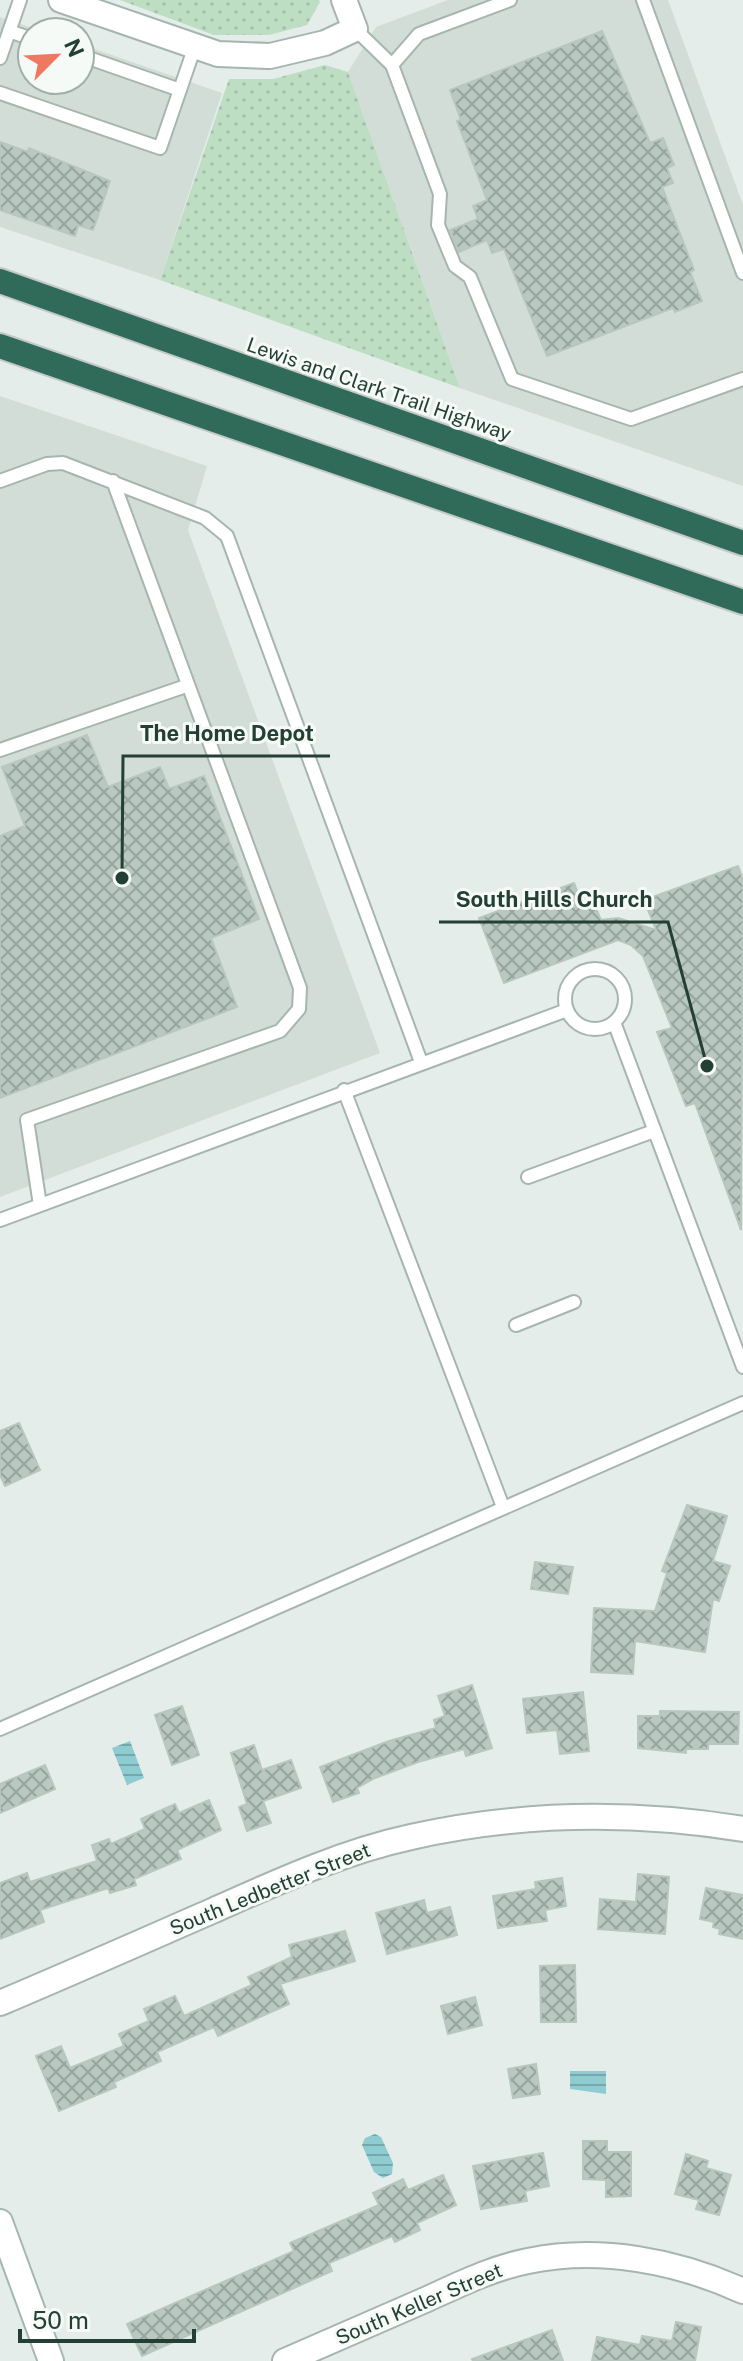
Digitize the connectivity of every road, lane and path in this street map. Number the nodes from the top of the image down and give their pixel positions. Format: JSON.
{"nodes":[{"id":1,"x":20,"y":0,"type":"edge"},
{"id":2,"x":61,"y":0,"type":"edge"},
{"id":3,"x":345,"y":0,"type":"edge"},
{"id":4,"x":510,"y":0,"type":"edge"},
{"id":5,"x":643,"y":0,"type":"edge"},
{"id":6,"x":355,"y":29,"type":"junction"},
{"id":7,"x":9,"y":31,"type":"junction"},
{"id":8,"x":16,"y":33,"type":"edge"},
{"id":9,"x":195,"y":46,"type":"junction"},
{"id":10,"x":0,"y":58,"type":"edge"},
{"id":11,"x":96,"y":61,"type":"edge"},
{"id":12,"x":392,"y":65,"type":"junction"},
{"id":13,"x":180,"y":90,"type":"junction"},
{"id":14,"x":0,"y":93,"type":"edge"},
{"id":15,"x":743,"y":273,"type":"edge"},
{"id":16,"x":0,"y":281,"type":"edge"},
{"id":17,"x":0,"y":346,"type":"edge"},
{"id":18,"x":743,"y":379,"type":"edge"},
{"id":19,"x":0,"y":481,"type":"edge"},
{"id":20,"x":113,"y":481,"type":"junction"},
{"id":21,"x":743,"y":543,"type":"edge"},
{"id":22,"x":743,"y":602,"type":"edge"},
{"id":23,"x":186,"y":686,"type":"junction"},
{"id":24,"x":0,"y":750,"type":"edge"},
{"id":25,"x":567,"y":1010,"type":"junction"},
{"id":26,"x":614,"y":1022,"type":"junction"},
{"id":27,"x":421,"y":1062,"type":"junction"},
{"id":28,"x":344,"y":1090,"type":"junction"},
{"id":29,"x":654,"y":1131,"type":"junction"},
{"id":30,"x":528,"y":1177,"type":"dead end"},
{"id":31,"x":40,"y":1205,"type":"junction"},
{"id":32,"x":0,"y":1220,"type":"edge"},
{"id":33,"x":574,"y":1302,"type":"dead end"},
{"id":34,"x":516,"y":1325,"type":"dead end"},
{"id":35,"x":743,"y":1367,"type":"edge"},
{"id":36,"x":743,"y":1403,"type":"edge"},
{"id":37,"x":503,"y":1507,"type":"junction"},
{"id":38,"x":0,"y":1729,"type":"edge"},
{"id":39,"x":743,"y":1829,"type":"edge"},
{"id":40,"x":0,"y":2003,"type":"edge"},
{"id":41,"x":0,"y":2222,"type":"edge"},
{"id":42,"x":743,"y":2291,"type":"edge"},
{"id":43,"x":51,"y":2361,"type":"edge"},
{"id":44,"x":285,"y":2361,"type":"edge"}],
"edges":[{"from":1,"to":7,"type":"lane"},
{"from":2,"to":9,"type":"street"},
{"from":3,"to":6,"type":"street"},
{"from":4,"to":12,"type":"lane"},
{"from":5,"to":15,"type":"lane"},
{"from":6,"to":9,"type":"street"},
{"from":6,"to":12,"type":"lane"},
{"from":7,"to":8,"type":"lane"},
{"from":7,"to":10,"type":"lane"},
{"from":9,"to":13,"type":"lane"},
{"from":11,"to":13,"type":"lane"},
{"from":12,"to":18,"type":"lane"},
{"from":13,"to":14,"type":"lane"},
{"from":16,"to":21,"type":"highway","name":"Lewis and Clark Trail Highway"},
{"from":17,"to":22,"type":"highway"},
{"from":19,"to":20,"type":"lane"},
{"from":20,"to":23,"type":"lane"},
{"from":20,"to":27,"type":"lane"},
{"from":23,"to":24,"type":"lane"},
{"from":23,"to":31,"type":"lane"},
{"from":25,"to":26,"type":"lane"},
{"from":25,"to":26,"type":"lane"},
{"from":25,"to":27,"type":"lane"},
{"from":26,"to":29,"type":"lane"},
{"from":27,"to":28,"type":"lane"},
{"from":28,"to":31,"type":"lane"},
{"from":28,"to":37,"type":"lane"},
{"from":29,"to":30,"type":"lane"},
{"from":29,"to":35,"type":"lane"},
{"from":31,"to":32,"type":"lane"},
{"from":33,"to":34,"type":"lane"},
{"from":36,"to":37,"type":"lane"},
{"from":37,"to":38,"type":"lane"},
{"from":39,"to":40,"type":"street","name":"South Ledbetter Street"},
{"from":41,"to":43,"type":"street"},
{"from":42,"to":44,"type":"street","name":"South Keller Street"}]}
